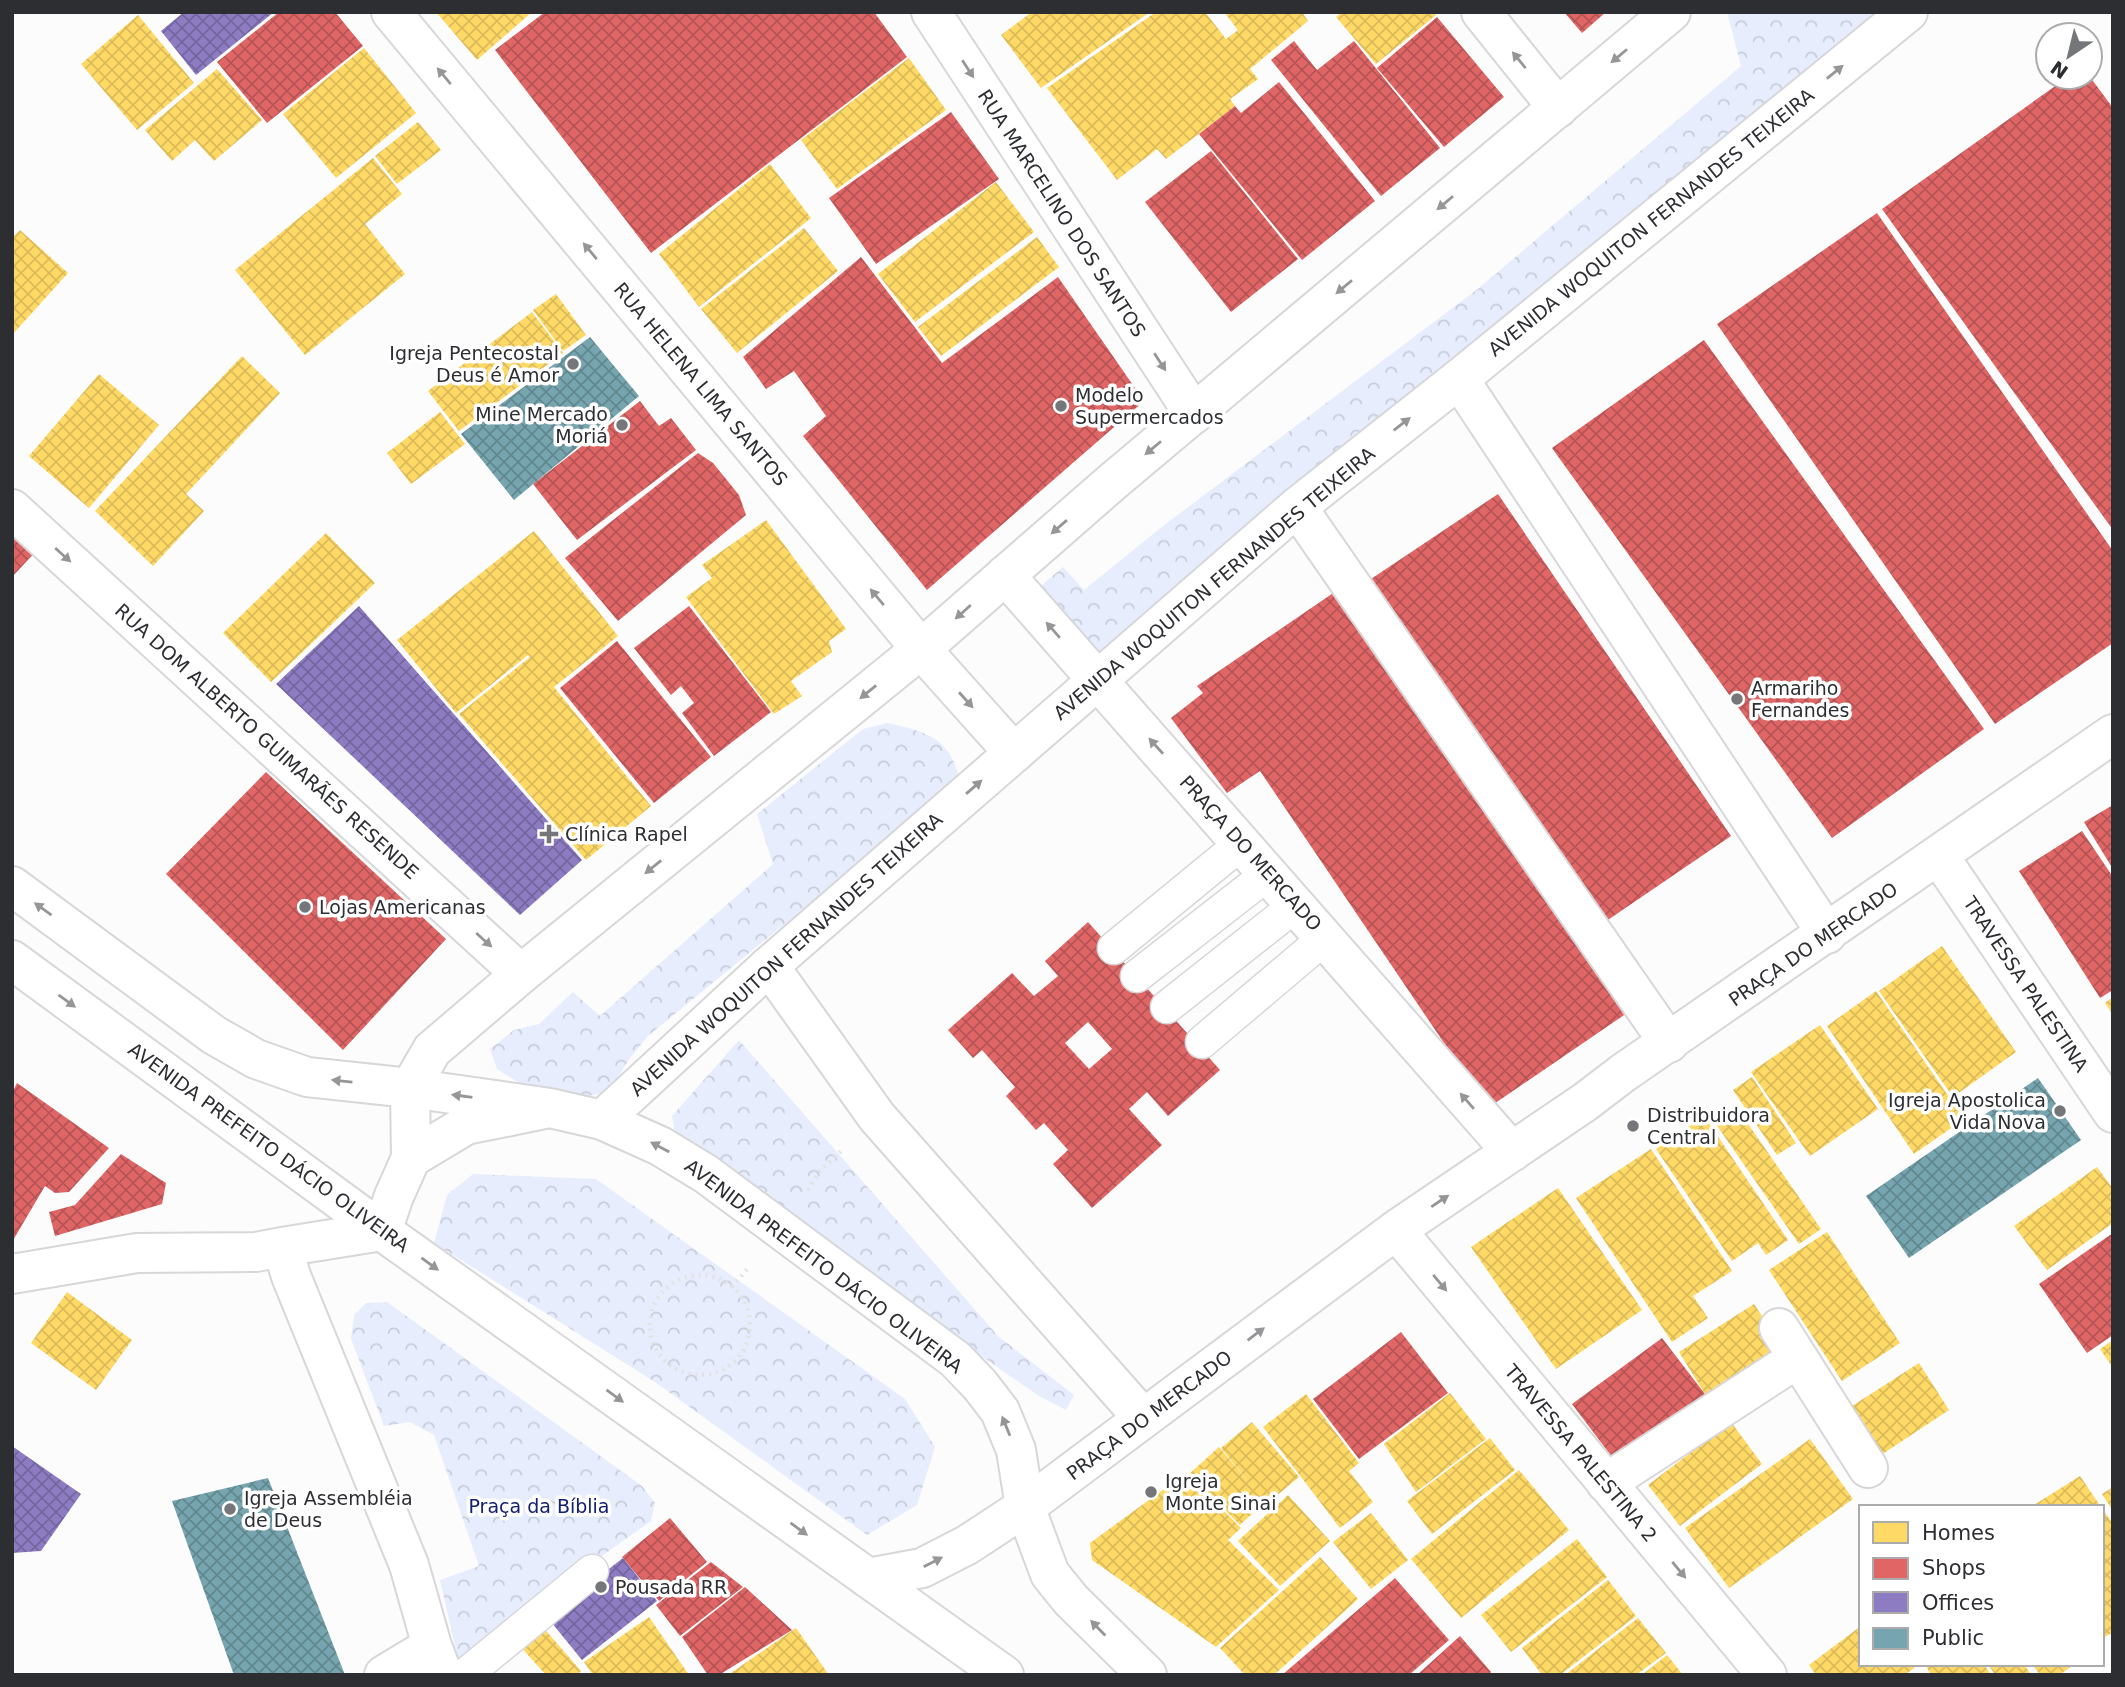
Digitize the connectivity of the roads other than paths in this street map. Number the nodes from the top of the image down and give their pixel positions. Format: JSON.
{"nodes":[{"id":1,"x":391,"y":12,"type":"edge"},
{"id":2,"x":931,"y":12,"type":"edge"},
{"id":3,"x":1481,"y":12,"type":"edge"},
{"id":4,"x":1671,"y":12,"type":"edge"},
{"id":5,"x":1908,"y":12,"type":"edge"},
{"id":6,"x":1558,"y":108,"type":"junction"},
{"id":7,"x":1460,"y":379,"type":"junction"},
{"id":8,"x":1194,"y":414,"type":"junction"},
{"id":9,"x":1297,"y":507,"type":"junction"},
{"id":10,"x":12,"y":509,"type":"edge"},
{"id":11,"x":1005,"y":575,"type":"junction"},
{"id":12,"x":921,"y":649,"type":"junction"},
{"id":13,"x":1098,"y":681,"type":"junction"},
{"id":14,"x":2113,"y":734,"type":"edge"},
{"id":15,"x":1014,"y":753,"type":"junction"},
{"id":16,"x":1242,"y":844,"type":"junction"},
{"id":17,"x":1939,"y":856,"type":"junction"},
{"id":18,"x":1269,"y":873,"type":"junction"},
{"id":19,"x":12,"y":886,"type":"edge"},
{"id":20,"x":1296,"y":905,"type":"junction"},
{"id":21,"x":1827,"y":934,"type":"junction"},
{"id":22,"x":1326,"y":937,"type":"junction"},
{"id":23,"x":1114,"y":948,"type":"dead end"},
{"id":24,"x":12,"y":960,"type":"edge"},
{"id":25,"x":769,"y":966,"type":"junction"},
{"id":26,"x":521,"y":974,"type":"junction"},
{"id":27,"x":1137,"y":976,"type":"dead end"},
{"id":28,"x":1167,"y":1007,"type":"dead end"},
{"id":29,"x":1202,"y":1042,"type":"dead end"},
{"id":30,"x":1670,"y":1043,"type":"junction"},
{"id":31,"x":410,"y":1088,"type":"junction"},
{"id":32,"x":550,"y":1108,"type":"junction"},
{"id":33,"x":2113,"y":1113,"type":"edge"},
{"id":34,"x":602,"y":1120,"type":"junction"},
{"id":35,"x":1512,"y":1152,"type":"junction"},
{"id":36,"x":411,"y":1158,"type":"junction"},
{"id":37,"x":1396,"y":1230,"type":"junction"},
{"id":38,"x":382,"y":1231,"type":"junction"},
{"id":39,"x":282,"y":1247,"type":"junction"},
{"id":40,"x":12,"y":1273,"type":"edge"},
{"id":41,"x":1143,"y":1418,"type":"junction"},
{"id":42,"x":1868,"y":1468,"type":"dead end"},
{"id":43,"x":1606,"y":1483,"type":"junction"},
{"id":44,"x":1025,"y":1507,"type":"junction"},
{"id":45,"x":592,"y":1571,"type":"dead end"},
{"id":46,"x":868,"y":1578,"type":"junction"},
{"id":47,"x":438,"y":1660,"type":"edge"},
{"id":48,"x":384,"y":1675,"type":"edge"},
{"id":49,"x":465,"y":1675,"type":"edge"},
{"id":50,"x":1004,"y":1675,"type":"edge"},
{"id":51,"x":1147,"y":1675,"type":"edge"},
{"id":52,"x":1767,"y":1675,"type":"edge"}],
"edges":[{"from":12,"to":1,"type":"street","name":"RUA HELENA LIMA SANTOS","one_way":true},
{"from":2,"to":8,"type":"street","name":"RUA MARCELINO DOS SANTOS","one_way":true},
{"from":6,"to":3,"type":"street","one_way":true},
{"from":4,"to":6,"type":"street","one_way":true},
{"from":7,"to":5,"type":"street","name":"AVENIDA WOQUITON FERNANDES TEIXEIRA","one_way":true},
{"from":6,"to":8,"type":"street","one_way":true},
{"from":9,"to":7,"type":"street","name":"AVENIDA WOQUITON FERNANDES TEIXEIRA","one_way":true},
{"from":7,"to":21,"type":"street"},
{"from":8,"to":11,"type":"street","one_way":true},
{"from":9,"to":13,"type":"street","name":"AVENIDA WOQUITON FERNANDES TEIXEIRA"},
{"from":9,"to":30,"type":"street"},
{"from":10,"to":26,"type":"street","name":"RUA DOM ALBERTO GUIMARÃES RESENDE","one_way":true},
{"from":11,"to":12,"type":"street","one_way":true},
{"from":13,"to":11,"type":"street","name":"PRAÇA DO MERCADO","one_way":true},
{"from":12,"to":15,"type":"street","name":"RUA HELENA LIMA SANTOS","one_way":true},
{"from":12,"to":26,"type":"street","one_way":true},
{"from":13,"to":15,"type":"street","name":"AVENIDA WOQUITON FERNANDES TEIXEIRA"},
{"from":16,"to":13,"type":"street","name":"PRAÇA DO MERCADO","one_way":true},
{"from":14,"to":17,"type":"street","name":"PRAÇA DO MERCADO"},
{"from":25,"to":15,"type":"street","name":"AVENIDA WOQUITON FERNANDES TEIXEIRA","one_way":true},
{"from":16,"to":18,"type":"street","name":"PRAÇA DO MERCADO"},
{"from":16,"to":23,"type":"lane"},
{"from":17,"to":21,"type":"street","name":"PRAÇA DO MERCADO"},
{"from":17,"to":33,"type":"street","name":"TRAVESSA PALESTINA"},
{"from":18,"to":20,"type":"street","name":"PRAÇA DO MERCADO"},
{"from":18,"to":27,"type":"lane"},
{"from":31,"to":19,"type":"street","name":"AVENIDA PREFEITO DÁCIO OLIVEIRA","one_way":true},
{"from":20,"to":22,"type":"street","name":"PRAÇA DO MERCADO"},
{"from":20,"to":28,"type":"lane"},
{"from":21,"to":30,"type":"street","name":"PRAÇA DO MERCADO"},
{"from":22,"to":29,"type":"lane"},
{"from":35,"to":22,"type":"street","name":"PRAÇA DO MERCADO","one_way":true},
{"from":24,"to":38,"type":"street","name":"AVENIDA PREFEITO DÁCIO OLIVEIRA","one_way":true},
{"from":25,"to":34,"type":"street","name":"AVENIDA WOQUITON FERNANDES TEIXEIRA"},
{"from":25,"to":41,"type":"street"},
{"from":26,"to":31,"type":"street"},
{"from":30,"to":35,"type":"street","name":"PRAÇA DO MERCADO"},
{"from":32,"to":31,"type":"street","name":"AVENIDA PREFEITO DÁCIO OLIVEIRA","one_way":true},
{"from":31,"to":36,"type":"street"},
{"from":32,"to":34,"type":"street","name":"AVENIDA PREFEITO DÁCIO OLIVEIRA"},
{"from":32,"to":36,"type":"street"},
{"from":44,"to":34,"type":"street","name":"AVENIDA PREFEITO DÁCIO OLIVEIRA","one_way":true},
{"from":37,"to":35,"type":"street","name":"PRAÇA DO MERCADO","one_way":true},
{"from":36,"to":38,"type":"street"},
{"from":41,"to":37,"type":"street","name":"PRAÇA DO MERCADO","one_way":true},
{"from":37,"to":43,"type":"street","name":"TRAVESSA PALESTINA 2","one_way":true},
{"from":38,"to":39,"type":"street"},
{"from":38,"to":46,"type":"street","name":"AVENIDA PREFEITO DÁCIO OLIVEIRA","one_way":true},
{"from":39,"to":40,"type":"street"},
{"from":39,"to":47,"type":"street"},
{"from":41,"to":44,"type":"street","name":"PRAÇA DO MERCADO"},
{"from":42,"to":43,"type":"street"},
{"from":43,"to":52,"type":"street","name":"TRAVESSA PALESTINA 2","one_way":true},
{"from":46,"to":44,"type":"street","name":"PRAÇA DO MERCADO","one_way":true},
{"from":51,"to":44,"type":"street","name":"AVENIDA PREFEITO DÁCIO OLIVEIRA","one_way":true},
{"from":45,"to":49,"type":"lane"},
{"from":46,"to":50,"type":"street","name":"AVENIDA PREFEITO DÁCIO OLIVEIRA"},
{"from":47,"to":48,"type":"street"}]}
